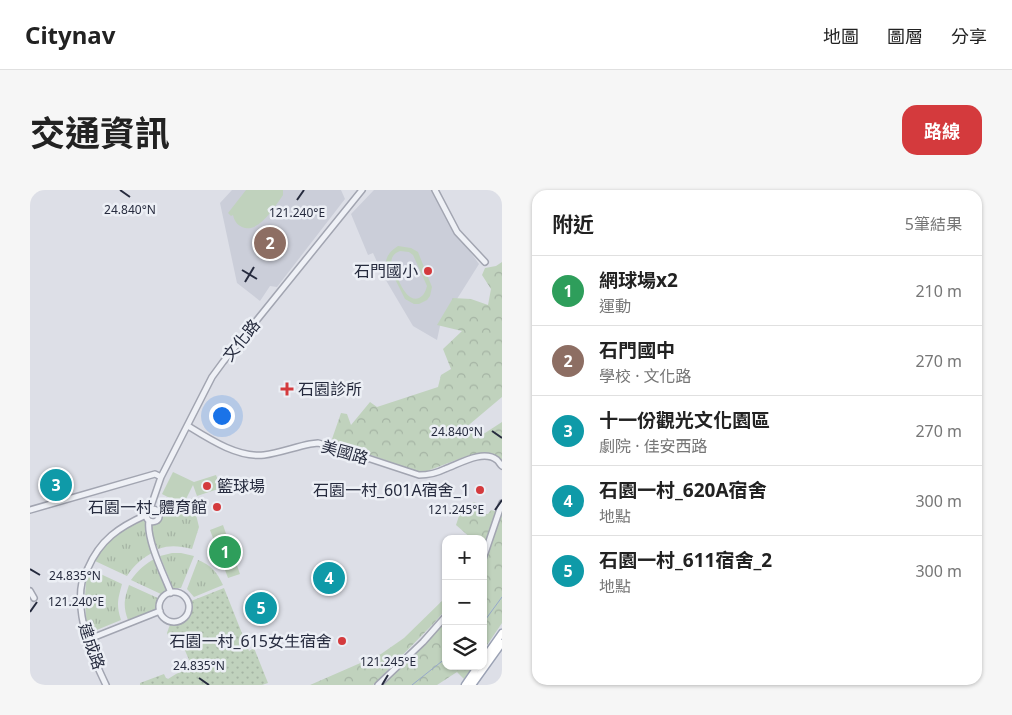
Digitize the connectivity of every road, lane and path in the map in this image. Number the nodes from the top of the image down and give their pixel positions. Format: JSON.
{"nodes":[{"id":1,"x":362,"y":190,"type":"edge"},
{"id":2,"x":435,"y":190,"type":"edge"},
{"id":3,"x":485,"y":262,"type":"dead end"},
{"id":4,"x":188,"y":426,"type":"junction"},
{"id":5,"x":502,"y":466,"type":"edge"},
{"id":6,"x":161,"y":477,"type":"junction"},
{"id":7,"x":502,"y":503,"type":"edge"},
{"id":8,"x":150,"y":509,"type":"junction"},
{"id":9,"x":30,"y":510,"type":"edge"},
{"id":10,"x":146,"y":515,"type":"junction"},
{"id":11,"x":148,"y":521,"type":"junction"},
{"id":12,"x":487,"y":546,"type":"edge"},
{"id":13,"x":30,"y":591,"type":"edge"},
{"id":14,"x":171,"y":593,"type":"junction"},
{"id":15,"x":34,"y":598,"type":"dead end"},
{"id":16,"x":160,"y":612,"type":"junction"},
{"id":17,"x":442,"y":621,"type":"edge"},
{"id":18,"x":502,"y":633,"type":"edge"},
{"id":19,"x":87,"y":640,"type":"junction"},
{"id":20,"x":502,"y":643,"type":"edge"},
{"id":21,"x":487,"y":654,"type":"edge"},
{"id":22,"x":475,"y":670,"type":"edge"},
{"id":23,"x":106,"y":685,"type":"edge"},
{"id":24,"x":378,"y":685,"type":"edge"},
{"id":25,"x":465,"y":685,"type":"edge"},
{"id":26,"x":472,"y":685,"type":"edge"}],
"edges":[{"from":1,"to":4,"type":"street","name":"文化路"},
{"from":2,"to":3,"type":"street"},
{"from":4,"to":5,"type":"street","name":"美國路"},
{"from":4,"to":6,"type":"street","name":"文化路"},
{"from":6,"to":8,"type":"street","name":"文化路"},
{"from":6,"to":9,"type":"street"},
{"from":7,"to":12,"type":"street"},
{"from":8,"to":10,"type":"street","name":"文化路"},
{"from":8,"to":11,"type":"street","name":"文化路"},
{"from":10,"to":11,"type":"street"},
{"from":10,"to":19,"type":"street","name":"建成路"},
{"from":11,"to":14,"type":"street"},
{"from":13,"to":15,"type":"street"},
{"from":14,"to":16,"type":"street"},
{"from":14,"to":16,"type":"street"},
{"from":16,"to":19,"type":"street"},
{"from":17,"to":24,"type":"street"},
{"from":18,"to":21,"type":"main road"},
{"from":19,"to":23,"type":"street","name":"建成路"},
{"from":20,"to":26,"type":"main road"},
{"from":22,"to":25,"type":"main road"}]}
